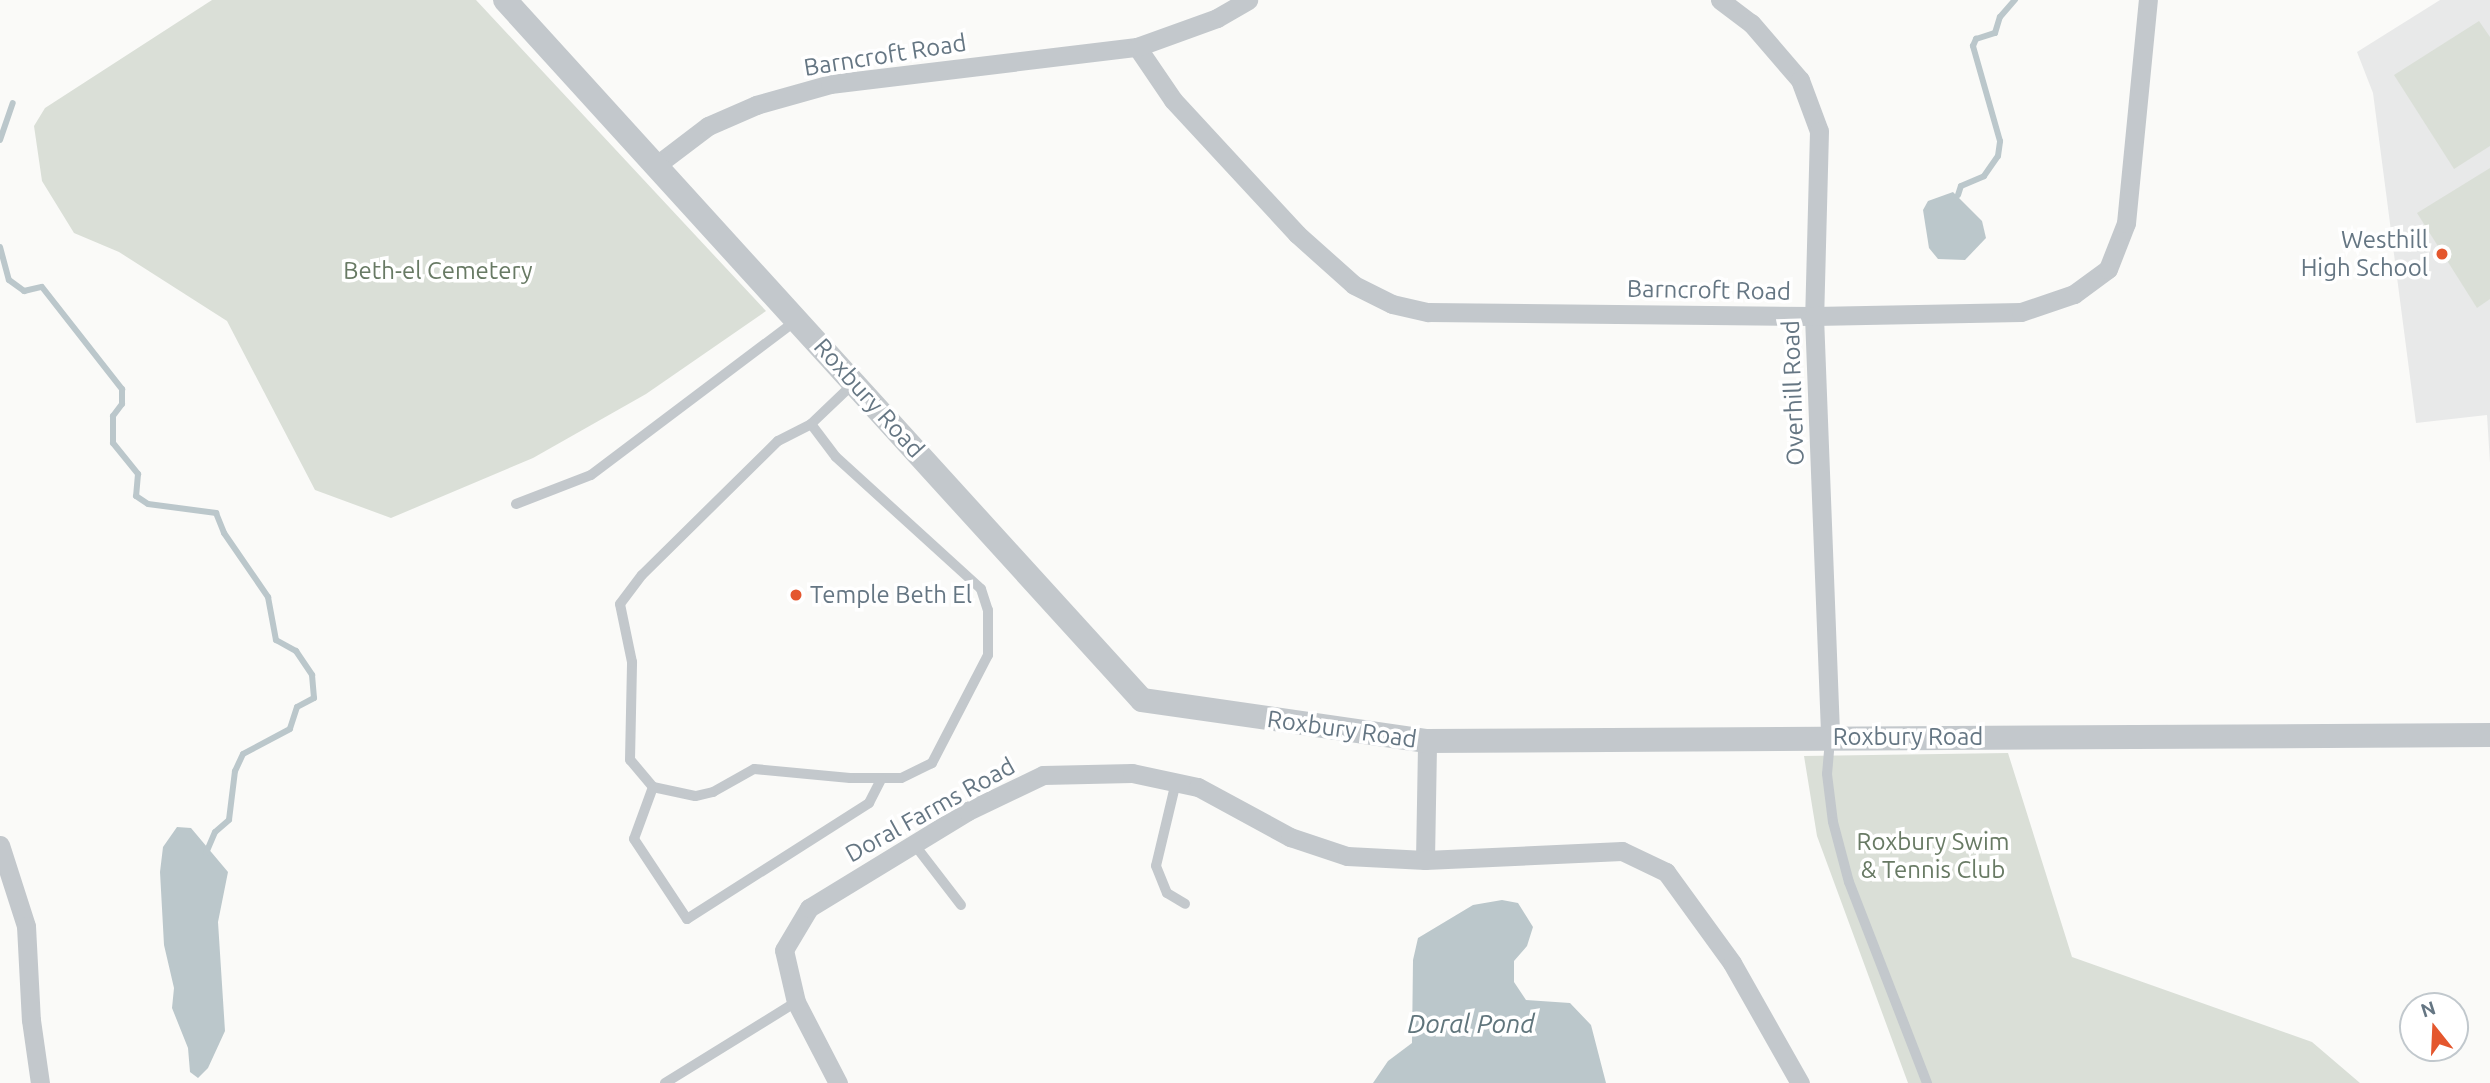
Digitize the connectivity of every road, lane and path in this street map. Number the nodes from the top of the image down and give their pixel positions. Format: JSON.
{"nodes":[{"id":1,"x":505,"y":0,"type":"edge"},
{"id":2,"x":1248,"y":0,"type":"edge"},
{"id":3,"x":1720,"y":0,"type":"edge"},
{"id":4,"x":2148,"y":0,"type":"edge"},
{"id":5,"x":1137,"y":47,"type":"junction"},
{"id":6,"x":658,"y":164,"type":"junction"},
{"id":7,"x":1814,"y":316,"type":"junction"},
{"id":8,"x":798,"y":319,"type":"junction"},
{"id":9,"x":855,"y":382,"type":"junction"},
{"id":10,"x":811,"y":424,"type":"junction"},
{"id":11,"x":516,"y":504,"type":"dead end"},
{"id":12,"x":2490,"y":735,"type":"edge"},
{"id":13,"x":1830,"y":737,"type":"junction"},
{"id":14,"x":1427,"y":741,"type":"junction"},
{"id":15,"x":881,"y":779,"type":"junction"},
{"id":16,"x":1176,"y":782,"type":"junction"},
{"id":17,"x":653,"y":787,"type":"junction"},
{"id":18,"x":914,"y":844,"type":"junction"},
{"id":19,"x":0,"y":845,"type":"edge"},
{"id":20,"x":1425,"y":860,"type":"junction"},
{"id":21,"x":1185,"y":904,"type":"dead end"},
{"id":22,"x":961,"y":905,"type":"dead end"},
{"id":23,"x":796,"y":1002,"type":"junction"},
{"id":24,"x":40,"y":1083,"type":"edge"},
{"id":25,"x":665,"y":1083,"type":"edge"},
{"id":26,"x":838,"y":1083,"type":"edge"},
{"id":27,"x":1800,"y":1083,"type":"edge"},
{"id":28,"x":1927,"y":1083,"type":"edge"}],
"edges":[{"from":1,"to":6,"type":"street","name":"Roxbury Road"},
{"from":2,"to":5,"type":"street","name":"Barncroft Road"},
{"from":3,"to":7,"type":"street","name":"Overhill Road"},
{"from":4,"to":7,"type":"street","name":"Barncroft Road"},
{"from":5,"to":6,"type":"street","name":"Barncroft Road"},
{"from":5,"to":7,"type":"street","name":"Barncroft Road"},
{"from":6,"to":8,"type":"street","name":"Roxbury Road"},
{"from":7,"to":13,"type":"street","name":"Overhill Road"},
{"from":8,"to":9,"type":"street","name":"Roxbury Road"},
{"from":8,"to":11,"type":"lane"},
{"from":9,"to":10,"type":"lane"},
{"from":9,"to":14,"type":"street","name":"Roxbury Road"},
{"from":10,"to":15,"type":"lane"},
{"from":10,"to":17,"type":"lane"},
{"from":12,"to":13,"type":"street","name":"Roxbury Road"},
{"from":13,"to":14,"type":"street","name":"Roxbury Road"},
{"from":13,"to":28,"type":"lane"},
{"from":14,"to":20,"type":"street"},
{"from":15,"to":17,"type":"lane"},
{"from":15,"to":17,"type":"lane"},
{"from":16,"to":18,"type":"street","name":"Doral Farms Road"},
{"from":16,"to":20,"type":"street","name":"Doral Farms Road"},
{"from":16,"to":21,"type":"lane"},
{"from":18,"to":22,"type":"lane"},
{"from":18,"to":23,"type":"street","name":"Doral Farms Road"},
{"from":19,"to":24,"type":"street"},
{"from":20,"to":27,"type":"street","name":"Doral Farms Road"},
{"from":23,"to":25,"type":"lane"},
{"from":23,"to":26,"type":"street","name":"Doral Farms Road"}]}
